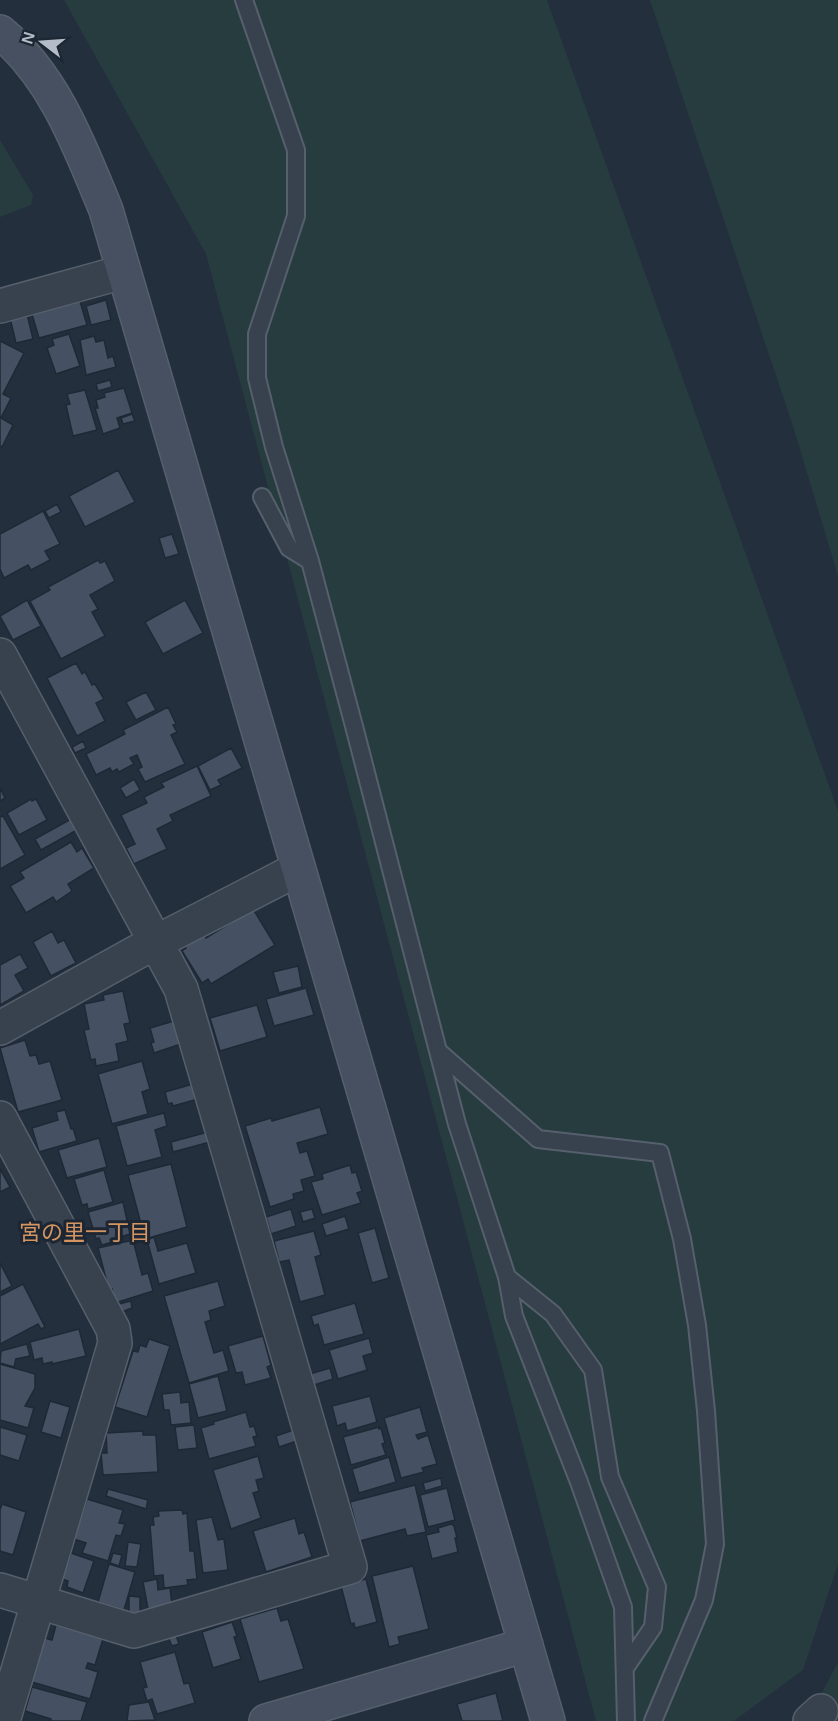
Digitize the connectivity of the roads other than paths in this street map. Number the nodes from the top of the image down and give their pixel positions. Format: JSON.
{"nodes":[{"id":1,"x":244,"y":0,"type":"edge"},
{"id":2,"x":0,"y":32,"type":"edge"},
{"id":3,"x":123,"y":272,"type":"junction"},
{"id":4,"x":0,"y":306,"type":"edge"},
{"id":5,"x":262,"y":497,"type":"dead end"},
{"id":6,"x":310,"y":561,"type":"junction"},
{"id":7,"x":0,"y":655,"type":"edge"},
{"id":8,"x":298,"y":869,"type":"junction"},
{"id":9,"x":155,"y":942,"type":"junction"},
{"id":10,"x":0,"y":1028,"type":"edge"},
{"id":11,"x":438,"y":1051,"type":"junction"},
{"id":12,"x":0,"y":1118,"type":"edge"},
{"id":13,"x":507,"y":1277,"type":"junction"},
{"id":14,"x":0,"y":1590,"type":"edge"},
{"id":15,"x":38,"y":1601,"type":"junction"},
{"id":16,"x":526,"y":1645,"type":"junction"},
{"id":17,"x":625,"y":1668,"type":"junction"},
{"id":18,"x":3,"y":1721,"type":"edge"},
{"id":19,"x":266,"y":1721,"type":"edge"},
{"id":20,"x":548,"y":1721,"type":"edge"},
{"id":21,"x":626,"y":1721,"type":"edge"},
{"id":22,"x":652,"y":1721,"type":"edge"}],
"edges":[{"from":1,"to":6,"type":"lane"},
{"from":2,"to":3,"type":"street"},
{"from":3,"to":4,"type":"street"},
{"from":3,"to":8,"type":"street"},
{"from":5,"to":6,"type":"lane"},
{"from":6,"to":11,"type":"lane"},
{"from":7,"to":9,"type":"street"},
{"from":8,"to":9,"type":"street"},
{"from":8,"to":16,"type":"street"},
{"from":9,"to":10,"type":"street"},
{"from":9,"to":15,"type":"street"},
{"from":11,"to":13,"type":"lane"},
{"from":11,"to":22,"type":"lane"},
{"from":12,"to":15,"type":"street"},
{"from":13,"to":17,"type":"lane"},
{"from":13,"to":17,"type":"lane"},
{"from":14,"to":15,"type":"street"},
{"from":15,"to":18,"type":"street"},
{"from":16,"to":19,"type":"street"},
{"from":16,"to":20,"type":"street"},
{"from":17,"to":21,"type":"lane"}]}
